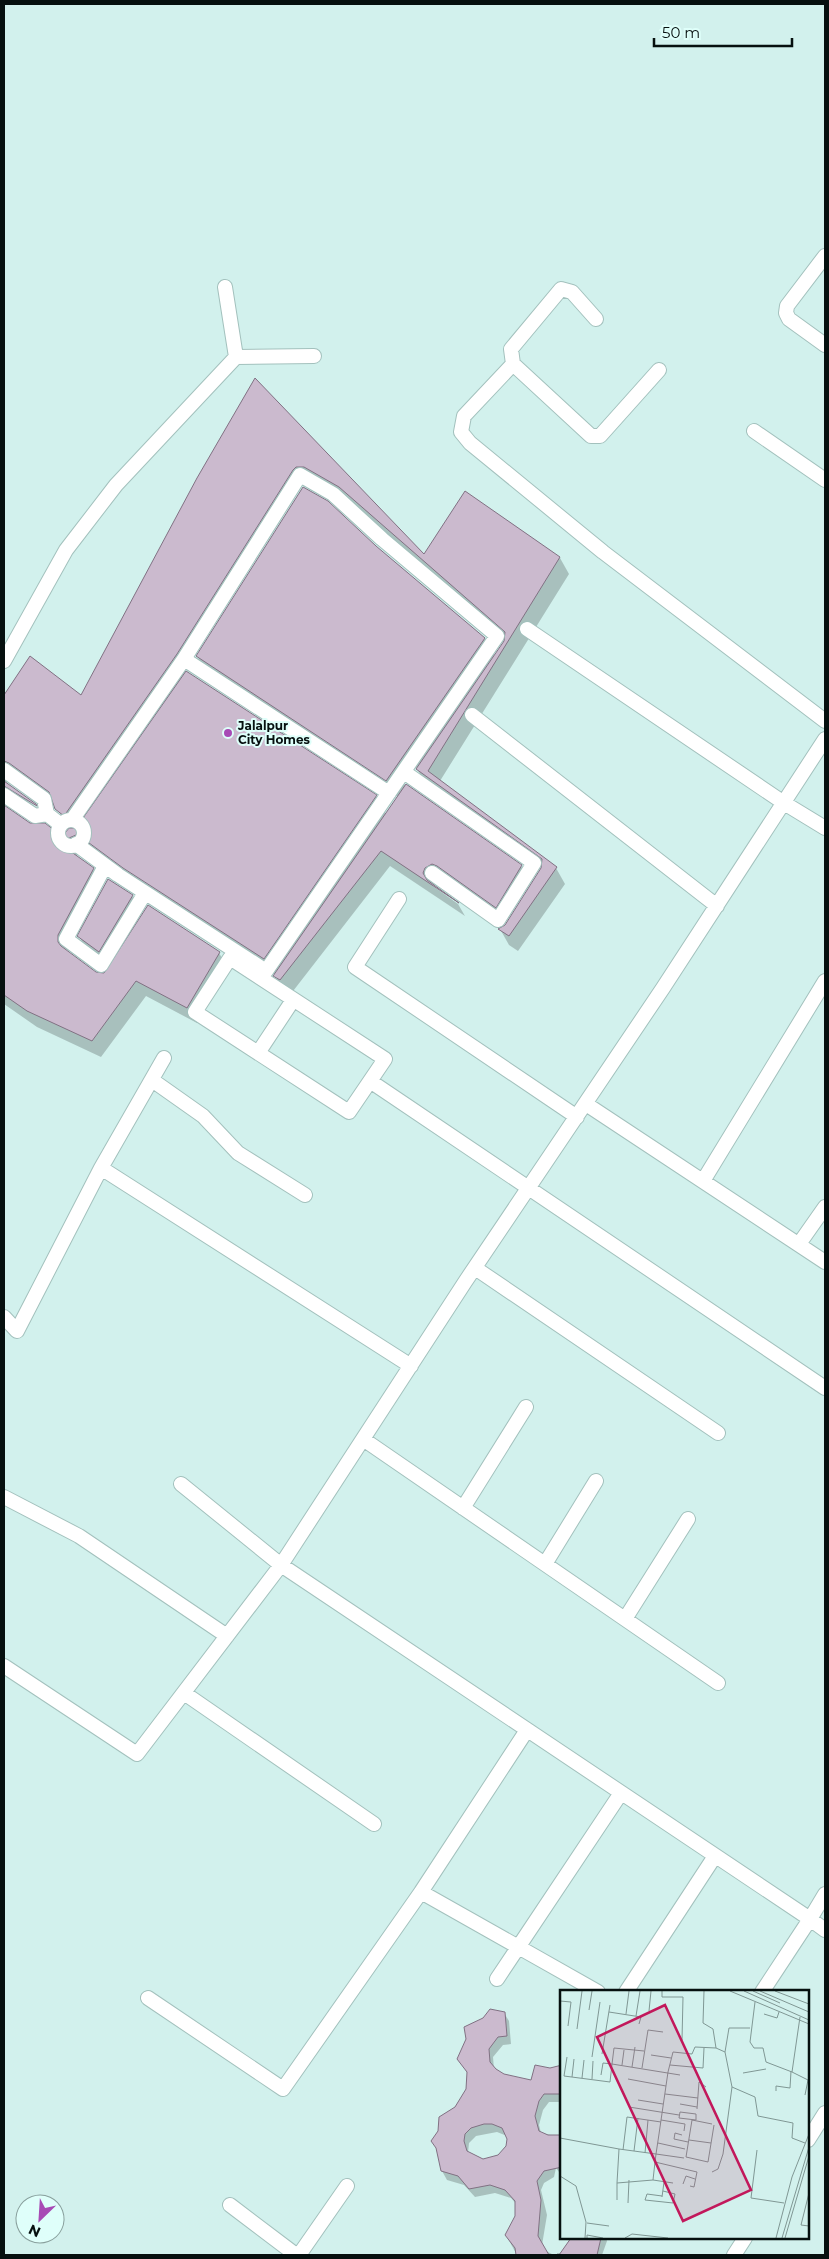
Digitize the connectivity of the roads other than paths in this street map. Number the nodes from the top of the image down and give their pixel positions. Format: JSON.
{"nodes":[{"id":1,"x":825,"y":256,"type":"edge"},
{"id":2,"x":225,"y":287,"type":"dead end"},
{"id":3,"x":596,"y":319,"type":"dead end"},
{"id":4,"x":825,"y":345,"type":"edge"},
{"id":5,"x":236,"y":356,"type":"junction"},
{"id":6,"x":314,"y":356,"type":"dead end"},
{"id":7,"x":512,"y":364,"type":"junction"},
{"id":8,"x":659,"y":370,"type":"dead end"},
{"id":9,"x":754,"y":431,"type":"dead end"},
{"id":10,"x":825,"y":480,"type":"edge"},
{"id":11,"x":527,"y":630,"type":"dead end"},
{"id":12,"x":184,"y":659,"type":"junction"},
{"id":13,"x":4,"y":661,"type":"edge"},
{"id":14,"x":472,"y":715,"type":"dead end"},
{"id":15,"x":825,"y":721,"type":"edge"},
{"id":16,"x":825,"y":738,"type":"edge"},
{"id":17,"x":4,"y":770,"type":"edge"},
{"id":18,"x":404,"y":772,"type":"junction"},
{"id":19,"x":390,"y":793,"type":"junction"},
{"id":20,"x":4,"y":795,"type":"edge"},
{"id":21,"x":784,"y":803,"type":"junction"},
{"id":22,"x":47,"y":814,"type":"junction"},
{"id":23,"x":66,"y":822,"type":"junction"},
{"id":24,"x":825,"y":828,"type":"edge"},
{"id":25,"x":76,"y":844,"type":"junction"},
{"id":26,"x":105,"y":866,"type":"junction"},
{"id":27,"x":432,"y":873,"type":"dead end"},
{"id":28,"x":145,"y":893,"type":"junction"},
{"id":29,"x":400,"y":899,"type":"dead end"},
{"id":30,"x":717,"y":906,"type":"junction"},
{"id":31,"x":825,"y":981,"type":"edge"},
{"id":32,"x":293,"y":1000,"type":"junction"},
{"id":33,"x":258,"y":1053,"type":"junction"},
{"id":34,"x":164,"y":1058,"type":"dead end"},
{"id":35,"x":152,"y":1080,"type":"junction"},
{"id":36,"x":370,"y":1081,"type":"junction"},
{"id":37,"x":586,"y":1104,"type":"junction"},
{"id":38,"x":577,"y":1117,"type":"junction"},
{"id":39,"x":101,"y":1168,"type":"junction"},
{"id":40,"x":703,"y":1181,"type":"junction"},
{"id":41,"x":528,"y":1189,"type":"junction"},
{"id":42,"x":305,"y":1195,"type":"dead end"},
{"id":43,"x":825,"y":1206,"type":"edge"},
{"id":44,"x":798,"y":1244,"type":"junction"},
{"id":45,"x":825,"y":1262,"type":"edge"},
{"id":46,"x":475,"y":1268,"type":"junction"},
{"id":47,"x":4,"y":1317,"type":"edge"},
{"id":48,"x":411,"y":1366,"type":"junction"},
{"id":49,"x":825,"y":1388,"type":"edge"},
{"id":50,"x":526,"y":1407,"type":"dead end"},
{"id":51,"x":718,"y":1433,"type":"dead end"},
{"id":52,"x":363,"y":1439,"type":"junction"},
{"id":53,"x":596,"y":1481,"type":"dead end"},
{"id":54,"x":181,"y":1484,"type":"dead end"},
{"id":55,"x":4,"y":1497,"type":"edge"},
{"id":56,"x":463,"y":1508,"type":"junction"},
{"id":57,"x":688,"y":1520,"type":"dead end"},
{"id":58,"x":545,"y":1564,"type":"junction"},
{"id":59,"x":281,"y":1565,"type":"junction"},
{"id":60,"x":625,"y":1619,"type":"junction"},
{"id":61,"x":227,"y":1636,"type":"junction"},
{"id":62,"x":4,"y":1666,"type":"edge"},
{"id":63,"x":718,"y":1683,"type":"dead end"},
{"id":64,"x":184,"y":1693,"type":"junction"},
{"id":65,"x":527,"y":1730,"type":"junction"},
{"id":66,"x":621,"y":1793,"type":"junction"},
{"id":67,"x":374,"y":1824,"type":"dead end"},
{"id":68,"x":715,"y":1856,"type":"junction"},
{"id":69,"x":421,"y":1892,"type":"junction"},
{"id":70,"x":825,"y":1894,"type":"edge"},
{"id":71,"x":810,"y":1920,"type":"junction"},
{"id":72,"x":825,"y":1930,"type":"edge"},
{"id":73,"x":520,"y":1946,"type":"junction"},
{"id":74,"x":497,"y":1978,"type":"dead end"},
{"id":75,"x":595,"y":1990,"type":"edge"},
{"id":76,"x":627,"y":1990,"type":"edge"},
{"id":77,"x":763,"y":1990,"type":"edge"},
{"id":78,"x":148,"y":1998,"type":"dead end"},
{"id":79,"x":825,"y":2113,"type":"edge"},
{"id":80,"x":809,"y":2138,"type":"edge"},
{"id":81,"x":347,"y":2186,"type":"dead end"},
{"id":82,"x":230,"y":2205,"type":"dead end"},
{"id":83,"x":744,"y":2239,"type":"edge"},
{"id":84,"x":297,"y":2255,"type":"edge"},
{"id":85,"x":734,"y":2255,"type":"edge"}],
"edges":[{"from":1,"to":4,"type":"street"},
{"from":2,"to":5,"type":"street"},
{"from":3,"to":7,"type":"street"},
{"from":5,"to":6,"type":"street"},
{"from":5,"to":13,"type":"street"},
{"from":7,"to":8,"type":"street"},
{"from":7,"to":15,"type":"street"},
{"from":9,"to":10,"type":"street"},
{"from":11,"to":21,"type":"street"},
{"from":12,"to":18,"type":"street"},
{"from":12,"to":19,"type":"street"},
{"from":12,"to":23,"type":"street"},
{"from":14,"to":30,"type":"street"},
{"from":16,"to":21,"type":"street"},
{"from":17,"to":22,"type":"street"},
{"from":18,"to":19,"type":"street"},
{"from":18,"to":27,"type":"street"},
{"from":19,"to":28,"type":"street"},
{"from":20,"to":22,"type":"street"},
{"from":21,"to":24,"type":"street"},
{"from":21,"to":30,"type":"street"},
{"from":22,"to":23,"type":"street"},
{"from":23,"to":25,"type":"street"},
{"from":23,"to":25,"type":"street"},
{"from":25,"to":26,"type":"street"},
{"from":26,"to":28,"type":"street"},
{"from":26,"to":28,"type":"street"},
{"from":29,"to":38,"type":"street"},
{"from":30,"to":37,"type":"street"},
{"from":31,"to":40,"type":"street"},
{"from":32,"to":33,"type":"street"},
{"from":32,"to":33,"type":"street"},
{"from":32,"to":36,"type":"street"},
{"from":33,"to":36,"type":"street"},
{"from":34,"to":35,"type":"street"},
{"from":35,"to":39,"type":"street"},
{"from":35,"to":42,"type":"street"},
{"from":36,"to":41,"type":"street"},
{"from":37,"to":38,"type":"street"},
{"from":37,"to":40,"type":"street"},
{"from":38,"to":41,"type":"street"},
{"from":39,"to":47,"type":"street"},
{"from":39,"to":48,"type":"street"},
{"from":40,"to":44,"type":"street"},
{"from":41,"to":46,"type":"street"},
{"from":41,"to":49,"type":"street"},
{"from":43,"to":44,"type":"street"},
{"from":44,"to":45,"type":"street"},
{"from":46,"to":48,"type":"street"},
{"from":46,"to":51,"type":"street"},
{"from":48,"to":52,"type":"street"},
{"from":50,"to":56,"type":"street"},
{"from":52,"to":56,"type":"street"},
{"from":52,"to":59,"type":"street"},
{"from":53,"to":58,"type":"street"},
{"from":54,"to":59,"type":"street"},
{"from":55,"to":61,"type":"street"},
{"from":56,"to":58,"type":"street"},
{"from":57,"to":60,"type":"street"},
{"from":58,"to":60,"type":"street"},
{"from":59,"to":61,"type":"street"},
{"from":59,"to":65,"type":"street"},
{"from":60,"to":63,"type":"street"},
{"from":61,"to":64,"type":"street"},
{"from":62,"to":64,"type":"street"},
{"from":64,"to":67,"type":"street"},
{"from":65,"to":66,"type":"street"},
{"from":65,"to":69,"type":"street"},
{"from":66,"to":68,"type":"street"},
{"from":66,"to":73,"type":"street"},
{"from":68,"to":71,"type":"street"},
{"from":68,"to":76,"type":"street"},
{"from":69,"to":73,"type":"street"},
{"from":69,"to":78,"type":"street"},
{"from":70,"to":71,"type":"street"},
{"from":71,"to":72,"type":"street"},
{"from":71,"to":77,"type":"street"},
{"from":73,"to":74,"type":"street"},
{"from":73,"to":75,"type":"street"},
{"from":79,"to":80,"type":"street"},
{"from":81,"to":84,"type":"street"},
{"from":82,"to":84,"type":"street"},
{"from":83,"to":85,"type":"street"}]}
